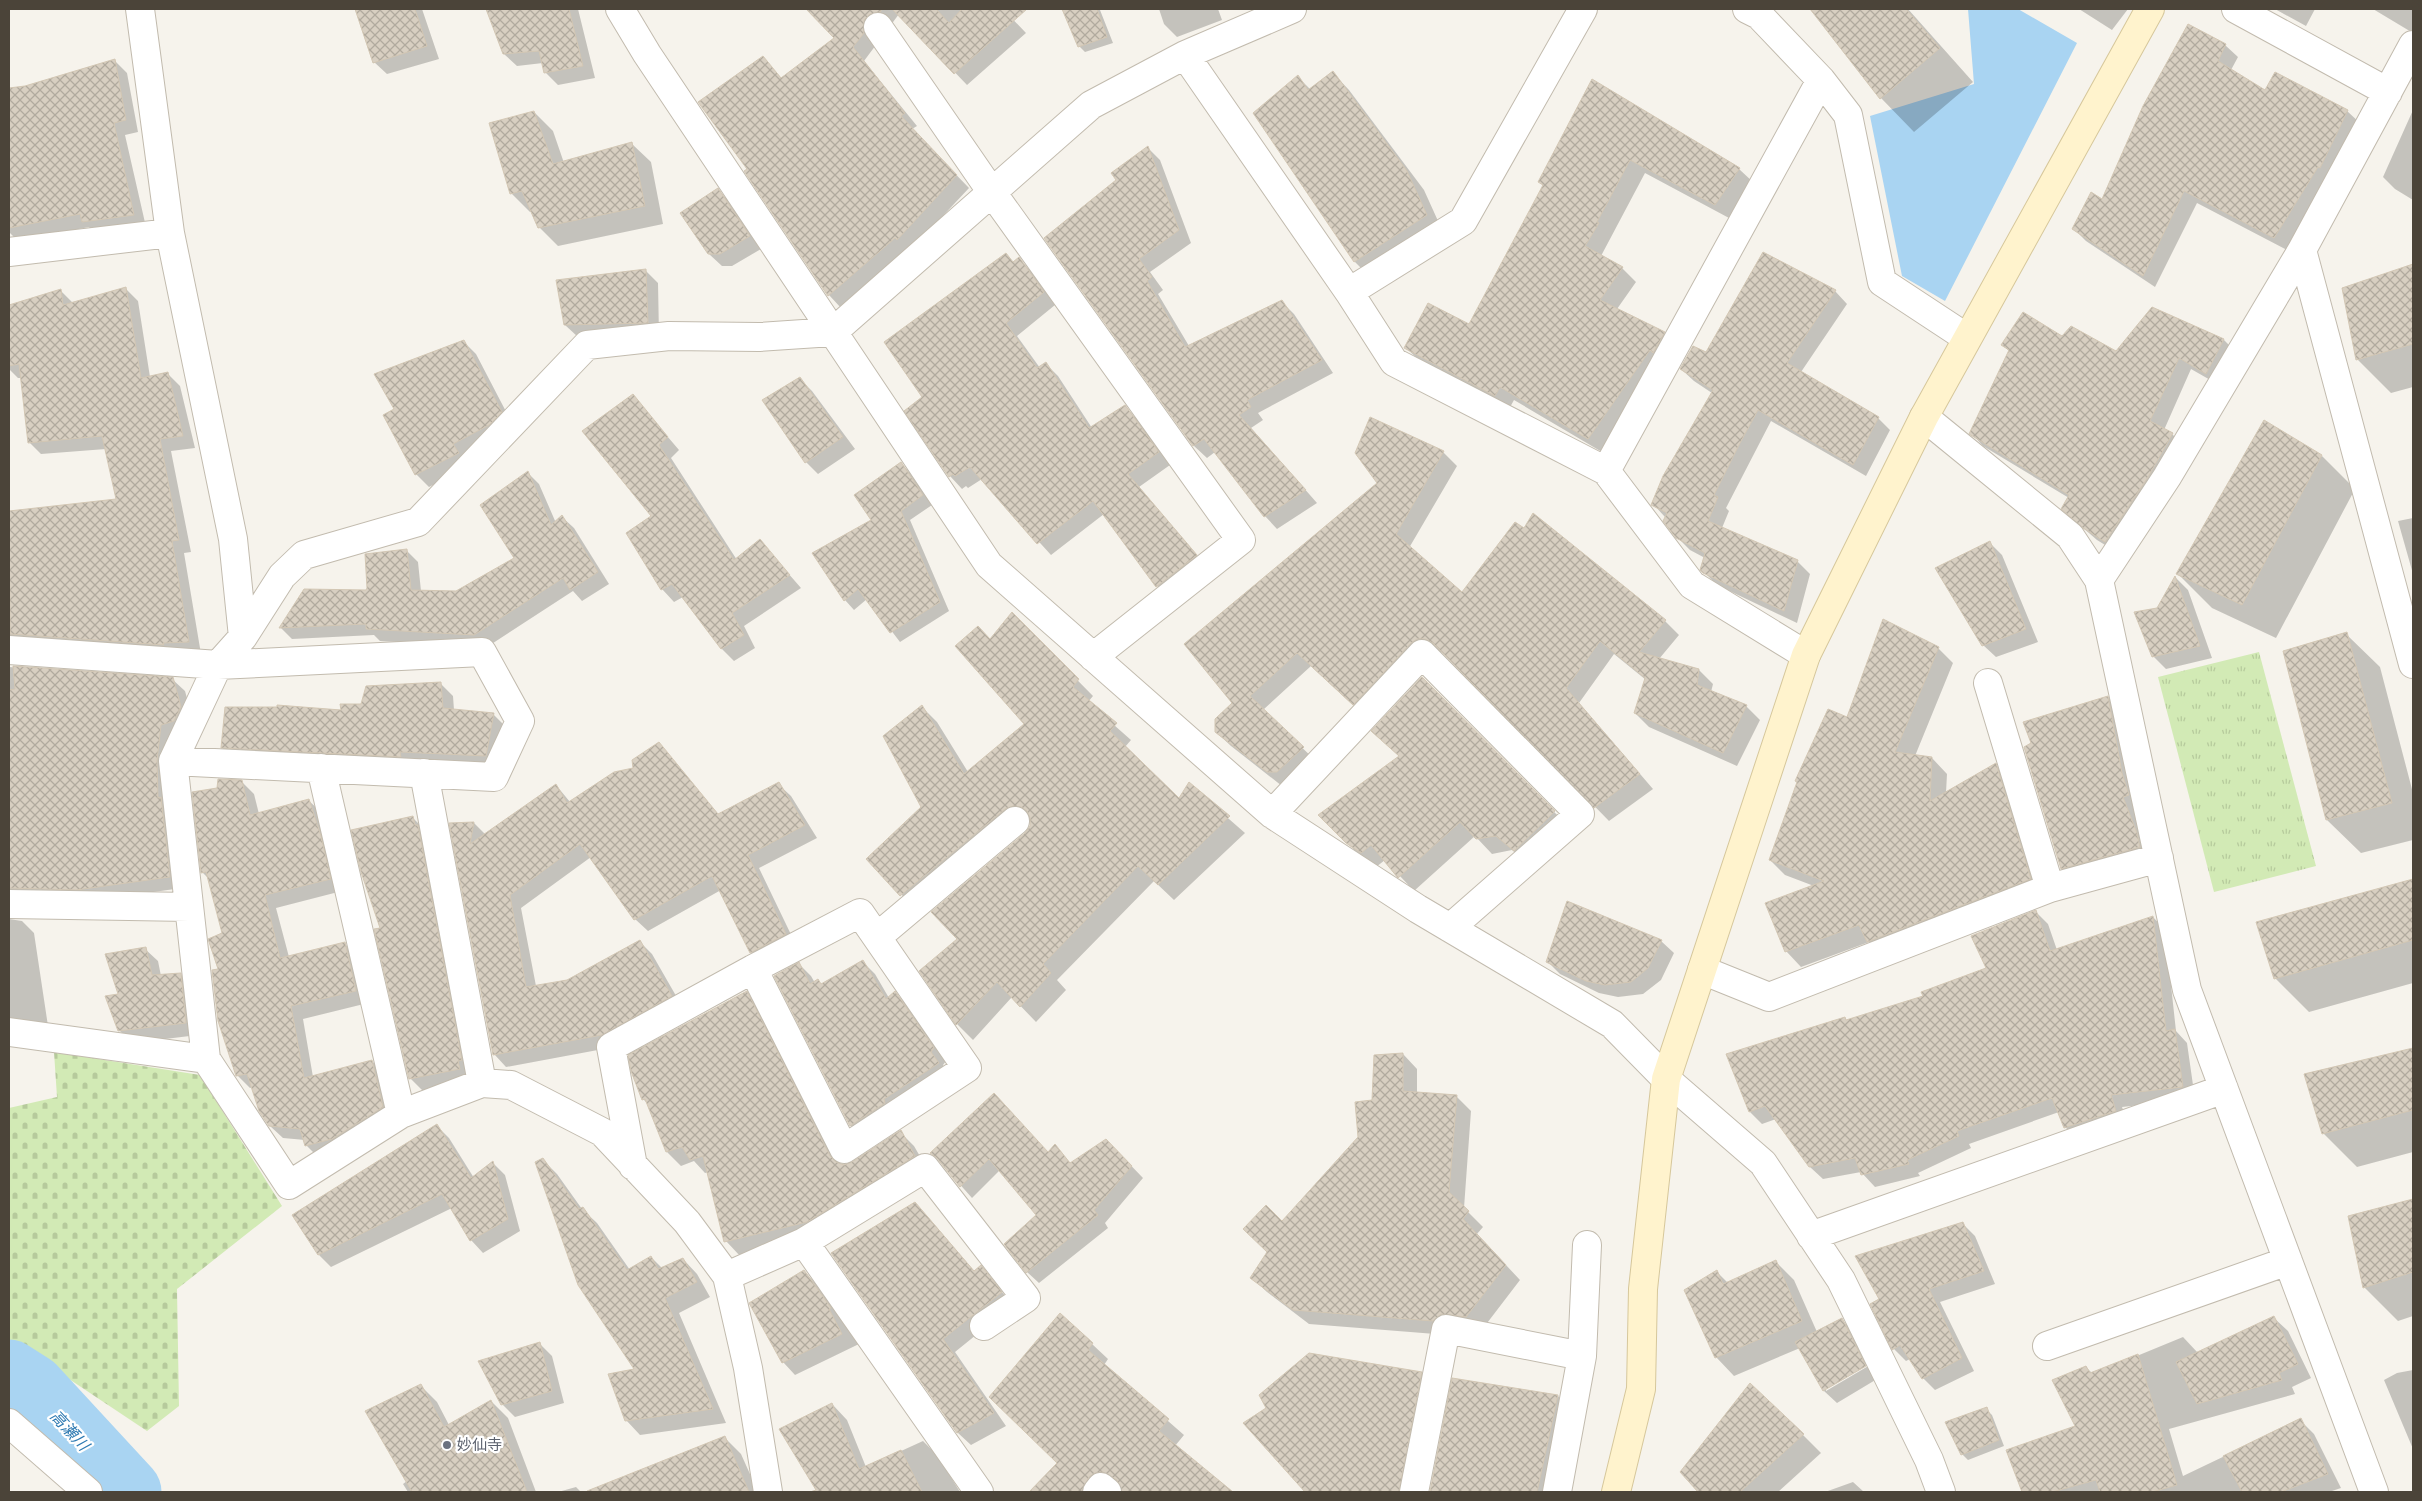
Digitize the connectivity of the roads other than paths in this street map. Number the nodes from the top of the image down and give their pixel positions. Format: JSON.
{"nodes":[{"id":1,"x":140,"y":9,"type":"edge"},
{"id":2,"x":620,"y":9,"type":"edge"},
{"id":3,"x":1292,"y":9,"type":"edge"},
{"id":4,"x":1583,"y":9,"type":"edge"},
{"id":5,"x":1747,"y":9,"type":"edge"},
{"id":6,"x":2150,"y":9,"type":"edge"},
{"id":7,"x":2236,"y":9,"type":"edge"},
{"id":8,"x":878,"y":27,"type":"dead end"},
{"id":9,"x":2413,"y":45,"type":"edge"},
{"id":10,"x":1185,"y":55,"type":"junction"},
{"id":11,"x":1821,"y":80,"type":"junction"},
{"id":12,"x":2388,"y":92,"type":"junction"},
{"id":13,"x":991,"y":191,"type":"junction"},
{"id":14,"x":170,"y":233,"type":"junction"},
{"id":15,"x":2302,"y":250,"type":"junction"},
{"id":16,"x":9,"y":252,"type":"edge"},
{"id":17,"x":1350,"y":292,"type":"junction"},
{"id":18,"x":833,"y":332,"type":"junction"},
{"id":19,"x":1967,"y":338,"type":"junction"},
{"id":20,"x":1924,"y":418,"type":"junction"},
{"id":21,"x":1606,"y":471,"type":"junction"},
{"id":22,"x":2099,"y":580,"type":"junction"},
{"id":23,"x":243,"y":637,"type":"junction"},
{"id":24,"x":9,"y":650,"type":"edge"},
{"id":25,"x":1806,"y":656,"type":"junction"},
{"id":26,"x":1093,"y":657,"type":"junction"},
{"id":27,"x":2413,"y":664,"type":"edge"},
{"id":28,"x":218,"y":665,"type":"junction"},
{"id":29,"x":1988,"y":682,"type":"dead end"},
{"id":30,"x":173,"y":761,"type":"junction"},
{"id":31,"x":321,"y":768,"type":"junction"},
{"id":32,"x":424,"y":773,"type":"junction"},
{"id":33,"x":1272,"y":814,"type":"junction"},
{"id":34,"x":1015,"y":821,"type":"dead end"},
{"id":35,"x":2159,"y":858,"type":"junction"},
{"id":36,"x":2050,"y":888,"type":"junction"},
{"id":37,"x":9,"y":904,"type":"edge"},
{"id":38,"x":190,"y":907,"type":"junction"},
{"id":39,"x":1450,"y":928,"type":"junction"},
{"id":40,"x":877,"y":937,"type":"junction"},
{"id":41,"x":753,"y":969,"type":"junction"},
{"id":42,"x":1702,"y":970,"type":"junction"},
{"id":43,"x":9,"y":1032,"type":"edge"},
{"id":44,"x":206,"y":1059,"type":"junction"},
{"id":45,"x":1666,"y":1079,"type":"junction"},
{"id":46,"x":482,"y":1083,"type":"junction"},
{"id":47,"x":2224,"y":1089,"type":"junction"},
{"id":48,"x":401,"y":1114,"type":"junction"},
{"id":49,"x":633,"y":1166,"type":"junction"},
{"id":50,"x":1811,"y":1236,"type":"junction"},
{"id":51,"x":804,"y":1242,"type":"junction"},
{"id":52,"x":1587,"y":1245,"type":"dead end"},
{"id":53,"x":2288,"y":1261,"type":"junction"},
{"id":54,"x":727,"y":1276,"type":"junction"},
{"id":55,"x":984,"y":1326,"type":"dead end"},
{"id":56,"x":2047,"y":1346,"type":"dead end"},
{"id":57,"x":1582,"y":1356,"type":"junction"},
{"id":58,"x":9,"y":1423,"type":"edge"},
{"id":59,"x":88,"y":1492,"type":"edge"},
{"id":60,"x":768,"y":1492,"type":"edge"},
{"id":61,"x":979,"y":1492,"type":"edge"},
{"id":62,"x":1097,"y":1492,"type":"edge"},
{"id":63,"x":1107,"y":1492,"type":"edge"},
{"id":64,"x":1414,"y":1492,"type":"edge"},
{"id":65,"x":1557,"y":1492,"type":"edge"},
{"id":66,"x":1616,"y":1492,"type":"edge"},
{"id":67,"x":1941,"y":1492,"type":"edge"},
{"id":68,"x":2374,"y":1492,"type":"edge"}],
"edges":[{"from":1,"to":14,"type":"street"},
{"from":2,"to":18,"type":"street"},
{"from":3,"to":10,"type":"street"},
{"from":4,"to":17,"type":"street"},
{"from":5,"to":11,"type":"street"},
{"from":6,"to":19,"type":"street"},
{"from":7,"to":12,"type":"street"},
{"from":8,"to":13,"type":"street"},
{"from":9,"to":12,"type":"street"},
{"from":10,"to":13,"type":"street"},
{"from":10,"to":17,"type":"street"},
{"from":11,"to":19,"type":"street"},
{"from":11,"to":21,"type":"street"},
{"from":12,"to":15,"type":"street"},
{"from":13,"to":18,"type":"street"},
{"from":13,"to":26,"type":"street"},
{"from":14,"to":16,"type":"street"},
{"from":14,"to":23,"type":"street"},
{"from":15,"to":22,"type":"street"},
{"from":15,"to":27,"type":"street"},
{"from":17,"to":21,"type":"street"},
{"from":18,"to":23,"type":"street"},
{"from":18,"to":26,"type":"street"},
{"from":19,"to":20,"type":"street"},
{"from":20,"to":22,"type":"street"},
{"from":20,"to":25,"type":"street"},
{"from":21,"to":25,"type":"street"},
{"from":22,"to":35,"type":"street"},
{"from":23,"to":28,"type":"street"},
{"from":24,"to":28,"type":"street"},
{"from":25,"to":42,"type":"street"},
{"from":26,"to":33,"type":"street"},
{"from":28,"to":30,"type":"street"},
{"from":28,"to":32,"type":"street"},
{"from":29,"to":36,"type":"street"},
{"from":30,"to":31,"type":"street"},
{"from":30,"to":38,"type":"street"},
{"from":31,"to":32,"type":"street"},
{"from":31,"to":48,"type":"street"},
{"from":32,"to":46,"type":"street"},
{"from":33,"to":39,"type":"street"},
{"from":33,"to":39,"type":"street"},
{"from":34,"to":40,"type":"street"},
{"from":35,"to":36,"type":"street"},
{"from":35,"to":47,"type":"street"},
{"from":36,"to":42,"type":"street"},
{"from":37,"to":38,"type":"street"},
{"from":38,"to":44,"type":"street"},
{"from":39,"to":45,"type":"street"},
{"from":40,"to":41,"type":"street"},
{"from":40,"to":41,"type":"street"},
{"from":41,"to":49,"type":"street"},
{"from":42,"to":45,"type":"street"},
{"from":43,"to":44,"type":"street"},
{"from":44,"to":48,"type":"street"},
{"from":45,"to":50,"type":"street"},
{"from":45,"to":66,"type":"street"},
{"from":46,"to":48,"type":"street"},
{"from":46,"to":49,"type":"street"},
{"from":47,"to":50,"type":"street"},
{"from":47,"to":53,"type":"street"},
{"from":49,"to":54,"type":"street"},
{"from":50,"to":67,"type":"street"},
{"from":51,"to":54,"type":"street"},
{"from":51,"to":55,"type":"street"},
{"from":51,"to":61,"type":"street"},
{"from":52,"to":57,"type":"street"},
{"from":53,"to":56,"type":"street"},
{"from":53,"to":68,"type":"street"},
{"from":54,"to":60,"type":"street"},
{"from":57,"to":64,"type":"street"},
{"from":57,"to":65,"type":"street"},
{"from":58,"to":59,"type":"street"},
{"from":62,"to":63,"type":"street"}]}
